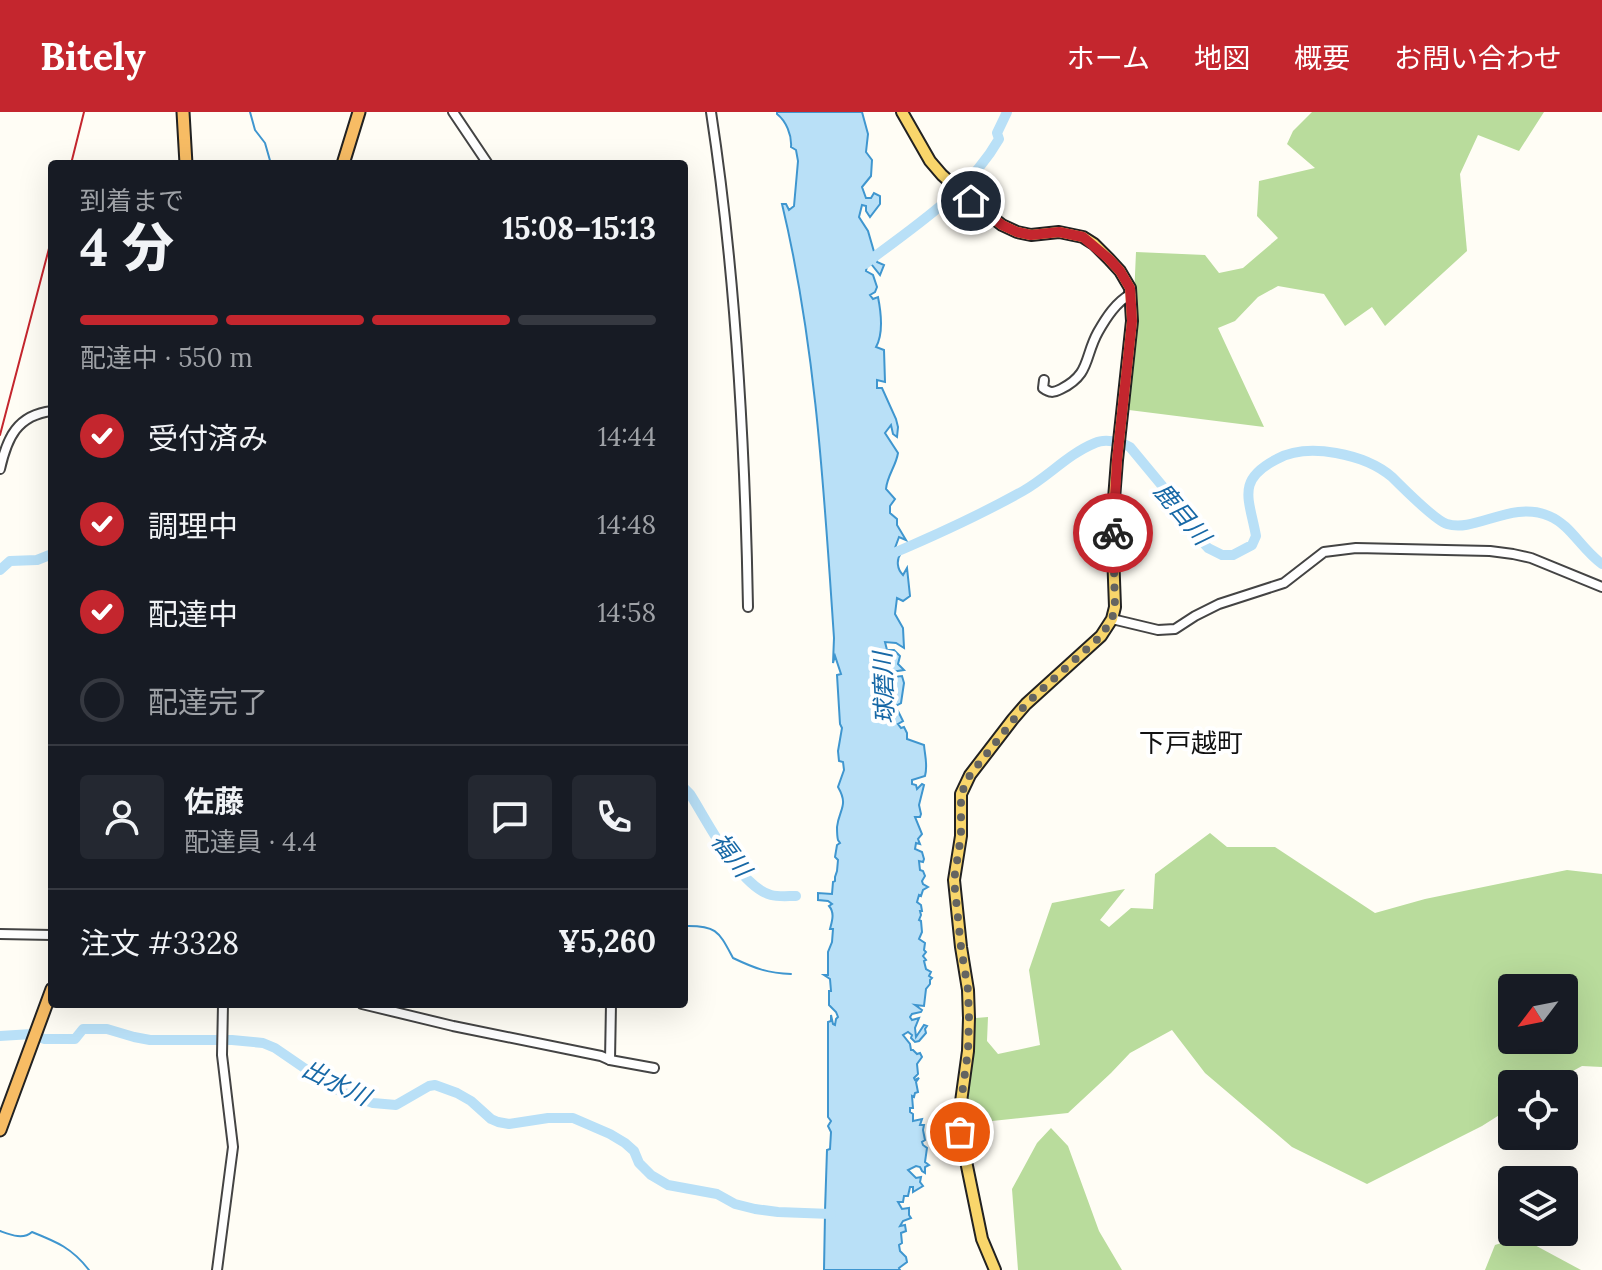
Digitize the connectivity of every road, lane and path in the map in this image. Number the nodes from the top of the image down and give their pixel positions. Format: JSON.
{"nodes":[{"id":1,"x":183,"y":112,"type":"edge"},
{"id":2,"x":359,"y":112,"type":"edge"},
{"id":3,"x":453,"y":112,"type":"edge"},
{"id":4,"x":711,"y":112,"type":"edge"},
{"id":5,"x":902,"y":112,"type":"edge"},
{"id":6,"x":186,"y":160,"type":"edge"},
{"id":7,"x":344,"y":160,"type":"edge"},
{"id":8,"x":485,"y":160,"type":"edge"},
{"id":9,"x":1131,"y":294,"type":"junction"},
{"id":10,"x":1044,"y":380,"type":"dead end"},
{"id":11,"x":48,"y":412,"type":"edge"},
{"id":12,"x":0,"y":469,"type":"edge"},
{"id":13,"x":1602,"y":587,"type":"edge"},
{"id":14,"x":748,"y":607,"type":"dead end"},
{"id":15,"x":1112,"y":619,"type":"junction"},
{"id":16,"x":0,"y":934,"type":"edge"},
{"id":17,"x":48,"y":935,"type":"edge"},
{"id":18,"x":48,"y":1000,"type":"edge"},
{"id":19,"x":223,"y":1008,"type":"edge"},
{"id":20,"x":379,"y":1008,"type":"edge"},
{"id":21,"x":611,"y":1008,"type":"edge"},
{"id":22,"x":610,"y":1060,"type":"junction"},
{"id":23,"x":654,"y":1068,"type":"dead end"},
{"id":24,"x":0,"y":1130,"type":"edge"},
{"id":25,"x":217,"y":1270,"type":"edge"},
{"id":26,"x":995,"y":1270,"type":"edge"}],
"edges":[{"from":1,"to":6,"type":"highway"},
{"from":2,"to":7,"type":"highway"},
{"from":3,"to":8,"type":"street"},
{"from":4,"to":14,"type":"street"},
{"from":5,"to":9,"type":"main road"},
{"from":9,"to":10,"type":"street"},
{"from":9,"to":15,"type":"main road"},
{"from":11,"to":12,"type":"street"},
{"from":13,"to":15,"type":"street"},
{"from":15,"to":26,"type":"main road"},
{"from":16,"to":17,"type":"street"},
{"from":18,"to":24,"type":"highway"},
{"from":19,"to":25,"type":"street"},
{"from":20,"to":22,"type":"street"},
{"from":21,"to":22,"type":"street"},
{"from":22,"to":23,"type":"street"}]}
